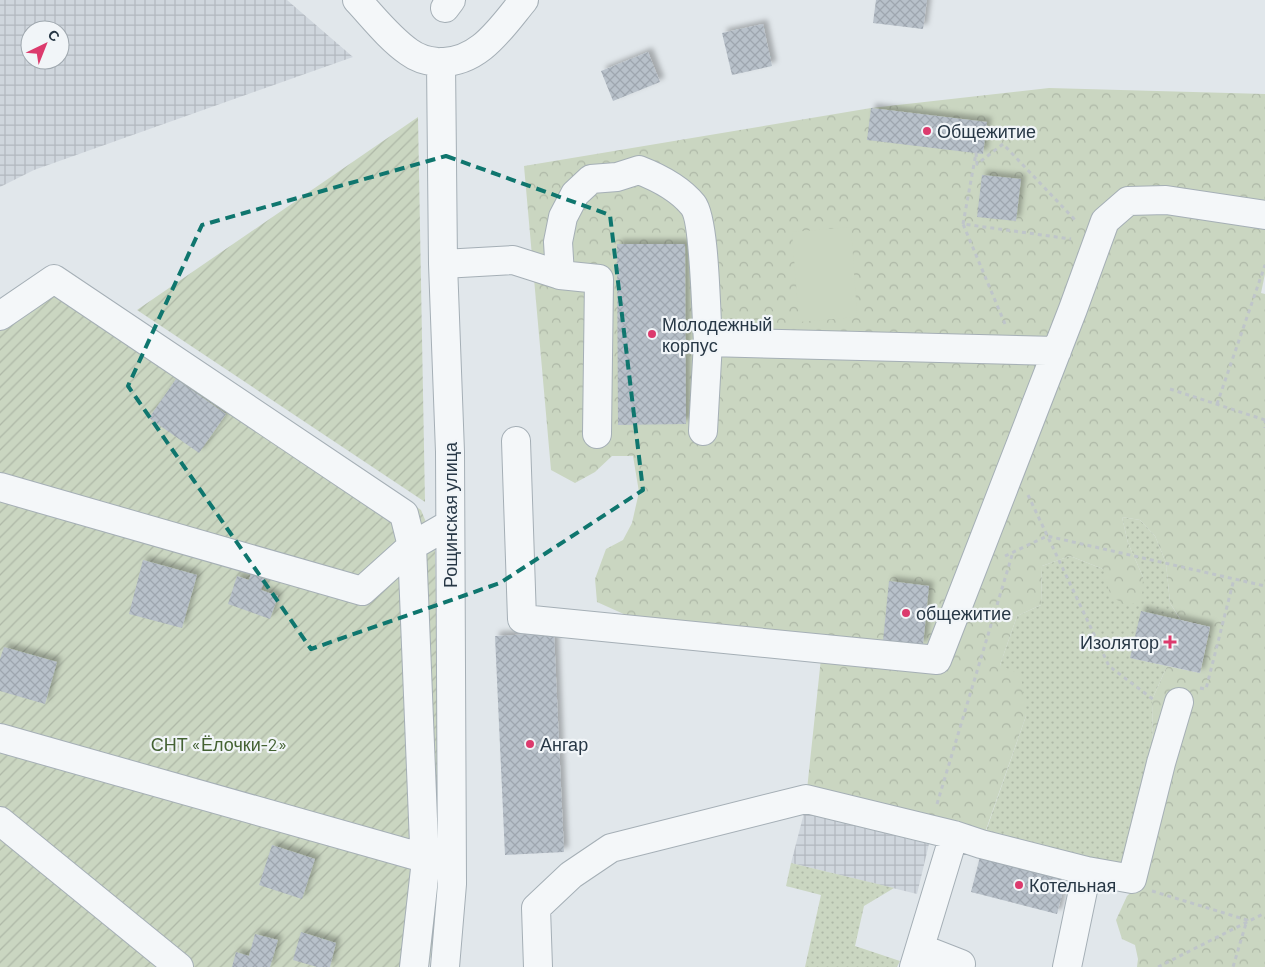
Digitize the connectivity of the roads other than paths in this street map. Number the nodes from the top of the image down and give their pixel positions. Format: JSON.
{"nodes":[{"id":1,"x":357,"y":0,"type":"edge"},
{"id":2,"x":513,"y":4,"type":"edge"},
{"id":3,"x":442,"y":62,"type":"junction"},
{"id":4,"x":1265,"y":215,"type":"edge"},
{"id":5,"x":444,"y":264,"type":"junction"},
{"id":6,"x":560,"y":275,"type":"junction"},
{"id":7,"x":0,"y":316,"type":"edge"},
{"id":8,"x":708,"y":342,"type":"junction"},
{"id":9,"x":1057,"y":351,"type":"junction"},
{"id":10,"x":703,"y":431,"type":"dead end"},
{"id":11,"x":597,"y":434,"type":"dead end"},
{"id":12,"x":516,"y":441,"type":"dead end"},
{"id":13,"x":0,"y":487,"type":"edge"},
{"id":14,"x":450,"y":524,"type":"junction"},
{"id":15,"x":412,"y":546,"type":"junction"},
{"id":16,"x":1179,"y":702,"type":"road end"},
{"id":17,"x":0,"y":738,"type":"edge"},
{"id":18,"x":0,"y":820,"type":"edge"},
{"id":19,"x":942,"y":832,"type":"junction"},
{"id":20,"x":424,"y":858,"type":"junction"},
{"id":21,"x":1086,"y":871,"type":"junction"},
{"id":22,"x":917,"y":958,"type":"edge"},
{"id":23,"x":178,"y":967,"type":"edge"},
{"id":24,"x":414,"y":967,"type":"edge"},
{"id":25,"x":445,"y":967,"type":"edge"},
{"id":26,"x":538,"y":967,"type":"edge"},
{"id":27,"x":960,"y":967,"type":"edge"},
{"id":28,"x":1067,"y":967,"type":"edge"}],
"edges":[{"from":1,"to":3,"type":"street"},
{"from":2,"to":3,"type":"street"},
{"from":3,"to":5,"type":"street","name":"Рощинская улица"},
{"from":4,"to":9,"type":"street"},
{"from":5,"to":6,"type":"street"},
{"from":5,"to":14,"type":"street","name":"Рощинская улица"},
{"from":6,"to":8,"type":"street"},
{"from":6,"to":11,"type":"street"},
{"from":7,"to":15,"type":"street"},
{"from":8,"to":9,"type":"street"},
{"from":8,"to":10,"type":"street"},
{"from":9,"to":12,"type":"street"},
{"from":13,"to":15,"type":"street"},
{"from":14,"to":15,"type":"street"},
{"from":14,"to":25,"type":"street","name":"Рощинская улица"},
{"from":15,"to":20,"type":"street"},
{"from":16,"to":21,"type":"street"},
{"from":17,"to":20,"type":"street"},
{"from":18,"to":23,"type":"street"},
{"from":19,"to":21,"type":"street"},
{"from":19,"to":22,"type":"street"},
{"from":19,"to":26,"type":"street"},
{"from":20,"to":24,"type":"street"},
{"from":21,"to":28,"type":"street"},
{"from":22,"to":27,"type":"street"}]}
